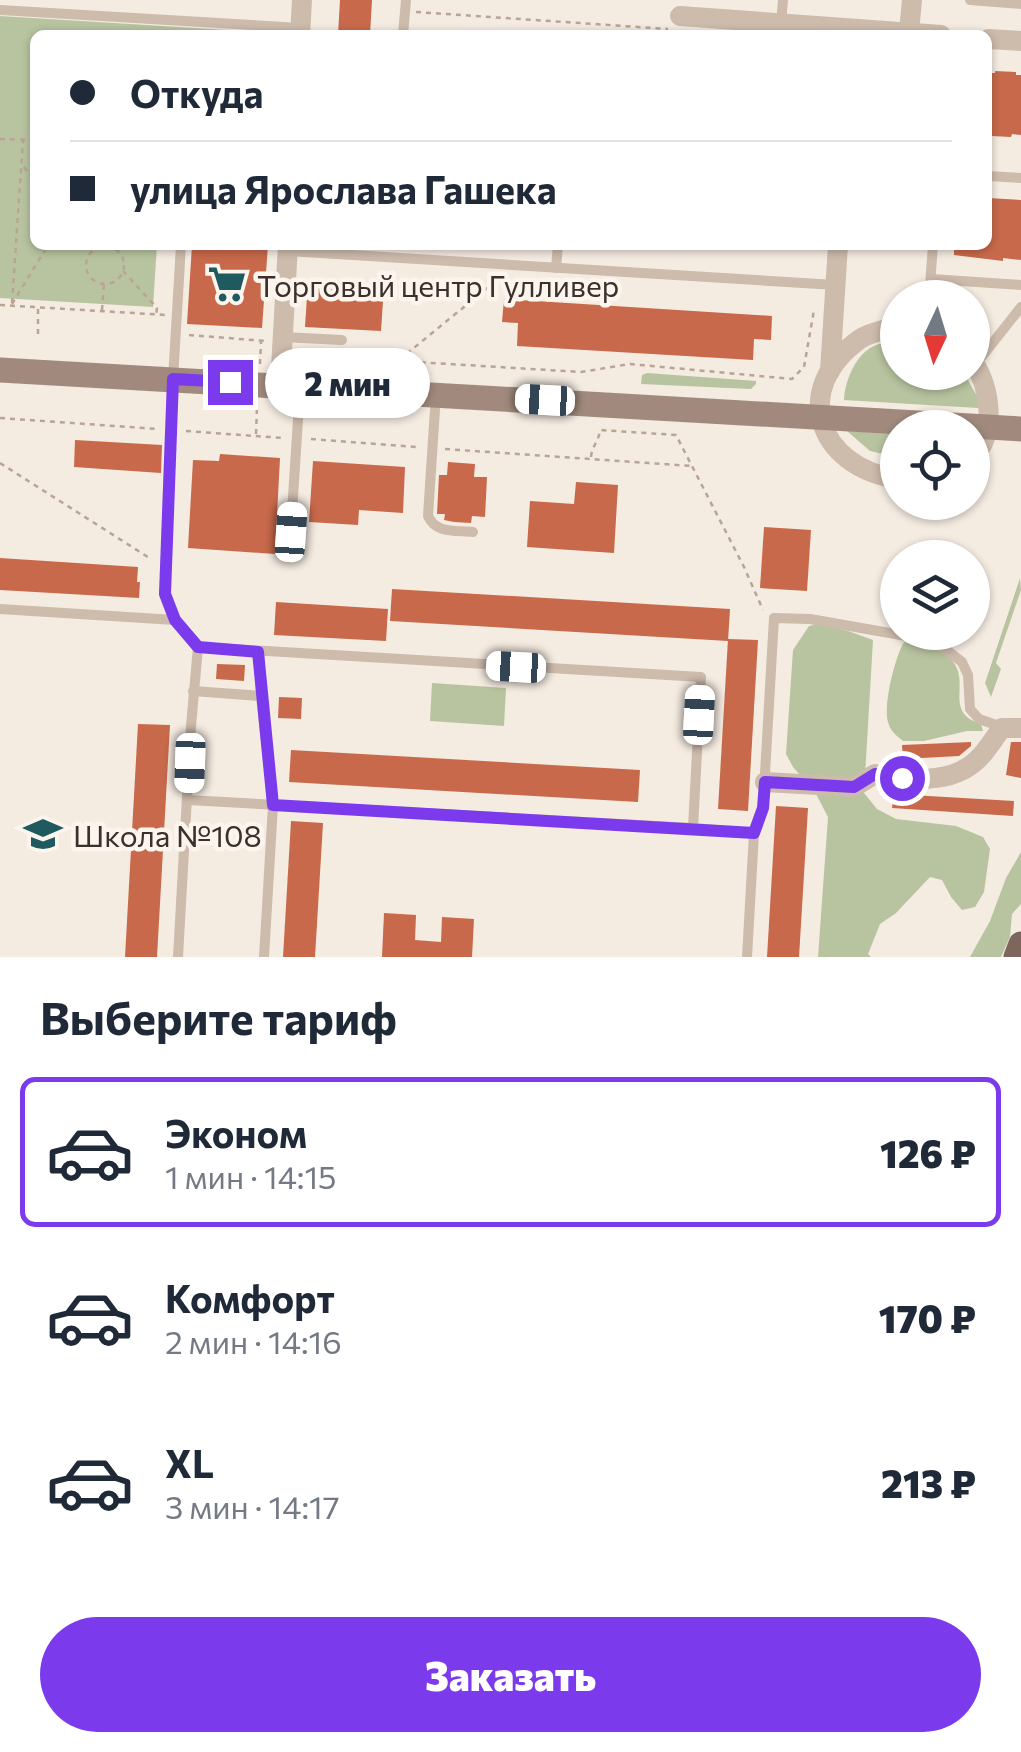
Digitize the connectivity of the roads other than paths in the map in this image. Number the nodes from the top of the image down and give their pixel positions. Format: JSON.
{"nodes":[{"id":1,"x":302,"y":0,"type":"edge"},
{"id":2,"x":783,"y":0,"type":"edge"},
{"id":3,"x":912,"y":0,"type":"edge"},
{"id":4,"x":970,"y":0,"type":"edge"},
{"id":5,"x":1021,"y":4,"type":"edge"},
{"id":6,"x":0,"y":10,"type":"edge"},
{"id":7,"x":679,"y":23,"type":"road end"},
{"id":8,"x":781,"y":29,"type":"edge"},
{"id":9,"x":273,"y":30,"type":"edge"},
{"id":10,"x":300,"y":30,"type":"edge"},
{"id":11,"x":909,"y":30,"type":"edge"},
{"id":12,"x":992,"y":38,"type":"edge"},
{"id":13,"x":1021,"y":41,"type":"edge"},
{"id":14,"x":992,"y":176,"type":"edge"},
{"id":15,"x":1021,"y":178,"type":"edge"},
{"id":16,"x":182,"y":250,"type":"edge"},
{"id":17,"x":288,"y":250,"type":"edge"},
{"id":18,"x":315,"y":250,"type":"edge"},
{"id":19,"x":558,"y":250,"type":"edge"},
{"id":20,"x":837,"y":250,"type":"edge"},
{"id":21,"x":933,"y":250,"type":"edge"},
{"id":22,"x":556,"y":268,"type":"junction"},
{"id":23,"x":930,"y":279,"type":"joint"},
{"id":24,"x":827,"y":285,"type":"junction"},
{"id":25,"x":1021,"y":285,"type":"edge"},
{"id":26,"x":1021,"y":307,"type":"edge"},
{"id":27,"x":880,"y":331,"type":"edge"},
{"id":28,"x":342,"y":340,"type":"dead end"},
{"id":29,"x":990,"y":343,"type":"edge"},
{"id":30,"x":282,"y":344,"type":"junction"},
{"id":31,"x":0,"y":370,"type":"edge"},
{"id":32,"x":830,"y":370,"type":"junction"},
{"id":33,"x":173,"y":379,"type":"junction"},
{"id":34,"x":290,"y":386,"type":"junction"},
{"id":35,"x":436,"y":394,"type":"junction"},
{"id":36,"x":819,"y":416,"type":"junction"},
{"id":37,"x":880,"y":420,"type":"edge"},
{"id":38,"x":990,"y":427,"type":"edge"},
{"id":39,"x":1021,"y":429,"type":"edge"},
{"id":40,"x":880,"y":476,"type":"edge"},
{"id":41,"x":473,"y":532,"type":"dead end"},
{"id":42,"x":290,"y":544,"type":"dead end"},
{"id":43,"x":0,"y":609,"type":"edge"},
{"id":44,"x":175,"y":620,"type":"junction"},
{"id":45,"x":198,"y":647,"type":"junction"},
{"id":46,"x":258,"y":652,"type":"junction"},
{"id":47,"x":193,"y":691,"type":"junction"},
{"id":48,"x":262,"y":696,"type":"junction"},
{"id":49,"x":1012,"y":728,"type":"edge"},
{"id":50,"x":765,"y":782,"type":"junction"},
{"id":51,"x":188,"y":800,"type":"junction"},
{"id":52,"x":273,"y":805,"type":"junction"},
{"id":53,"x":693,"y":828,"type":"junction"},
{"id":54,"x":754,"y":833,"type":"junction"},
{"id":55,"x":1021,"y":944,"type":"edge"},
{"id":56,"x":178,"y":957,"type":"edge"},
{"id":57,"x":264,"y":957,"type":"edge"},
{"id":58,"x":747,"y":957,"type":"edge"},
{"id":59,"x":1016,"y":957,"type":"edge"}],
"edges":[{"from":1,"to":10,"type":"street"},
{"from":2,"to":8,"type":"lane"},
{"from":3,"to":11,"type":"street"},
{"from":4,"to":5,"type":"lane"},
{"from":6,"to":9,"type":"lane"},
{"from":7,"to":8,"type":"street"},
{"from":12,"to":13,"type":"street"},
{"from":14,"to":15,"type":"lane"},
{"from":16,"to":33,"type":"lane"},
{"from":17,"to":30,"type":"street"},
{"from":18,"to":22,"type":"lane"},
{"from":19,"to":22,"type":"lane"},
{"from":20,"to":24,"type":"street"},
{"from":21,"to":23,"type":"lane"},
{"from":22,"to":24,"type":"lane"},
{"from":23,"to":25,"type":"lane"},
{"from":24,"to":32,"type":"street"},
{"from":26,"to":29,"type":"lane"},
{"from":27,"to":32,"type":"street"},
{"from":28,"to":30,"type":"lane"},
{"from":30,"to":34,"type":"street"},
{"from":31,"to":33,"type":"main road"},
{"from":32,"to":36,"type":"street"},
{"from":33,"to":34,"type":"main road"},
{"from":33,"to":44,"type":"lane"},
{"from":34,"to":35,"type":"main road"},
{"from":34,"to":42,"type":"lane"},
{"from":35,"to":36,"type":"main road"},
{"from":35,"to":41,"type":"lane"},
{"from":36,"to":37,"type":"main road"},
{"from":36,"to":40,"type":"street"},
{"from":38,"to":39,"type":"main road"},
{"from":43,"to":44,"type":"lane"},
{"from":44,"to":45,"type":"lane"},
{"from":45,"to":46,"type":"lane"},
{"from":45,"to":47,"type":"lane"},
{"from":46,"to":48,"type":"lane"},
{"from":46,"to":53,"type":"lane"},
{"from":47,"to":48,"type":"lane"},
{"from":47,"to":51,"type":"lane"},
{"from":48,"to":52,"type":"lane"},
{"from":49,"to":50,"type":"street"},
{"from":49,"to":50,"type":"lane"},
{"from":50,"to":54,"type":"lane"},
{"from":51,"to":52,"type":"lane"},
{"from":51,"to":56,"type":"lane"},
{"from":52,"to":53,"type":"lane"},
{"from":52,"to":57,"type":"lane"},
{"from":53,"to":54,"type":"lane"},
{"from":54,"to":58,"type":"lane"},
{"from":55,"to":59,"type":"main road"}]}
